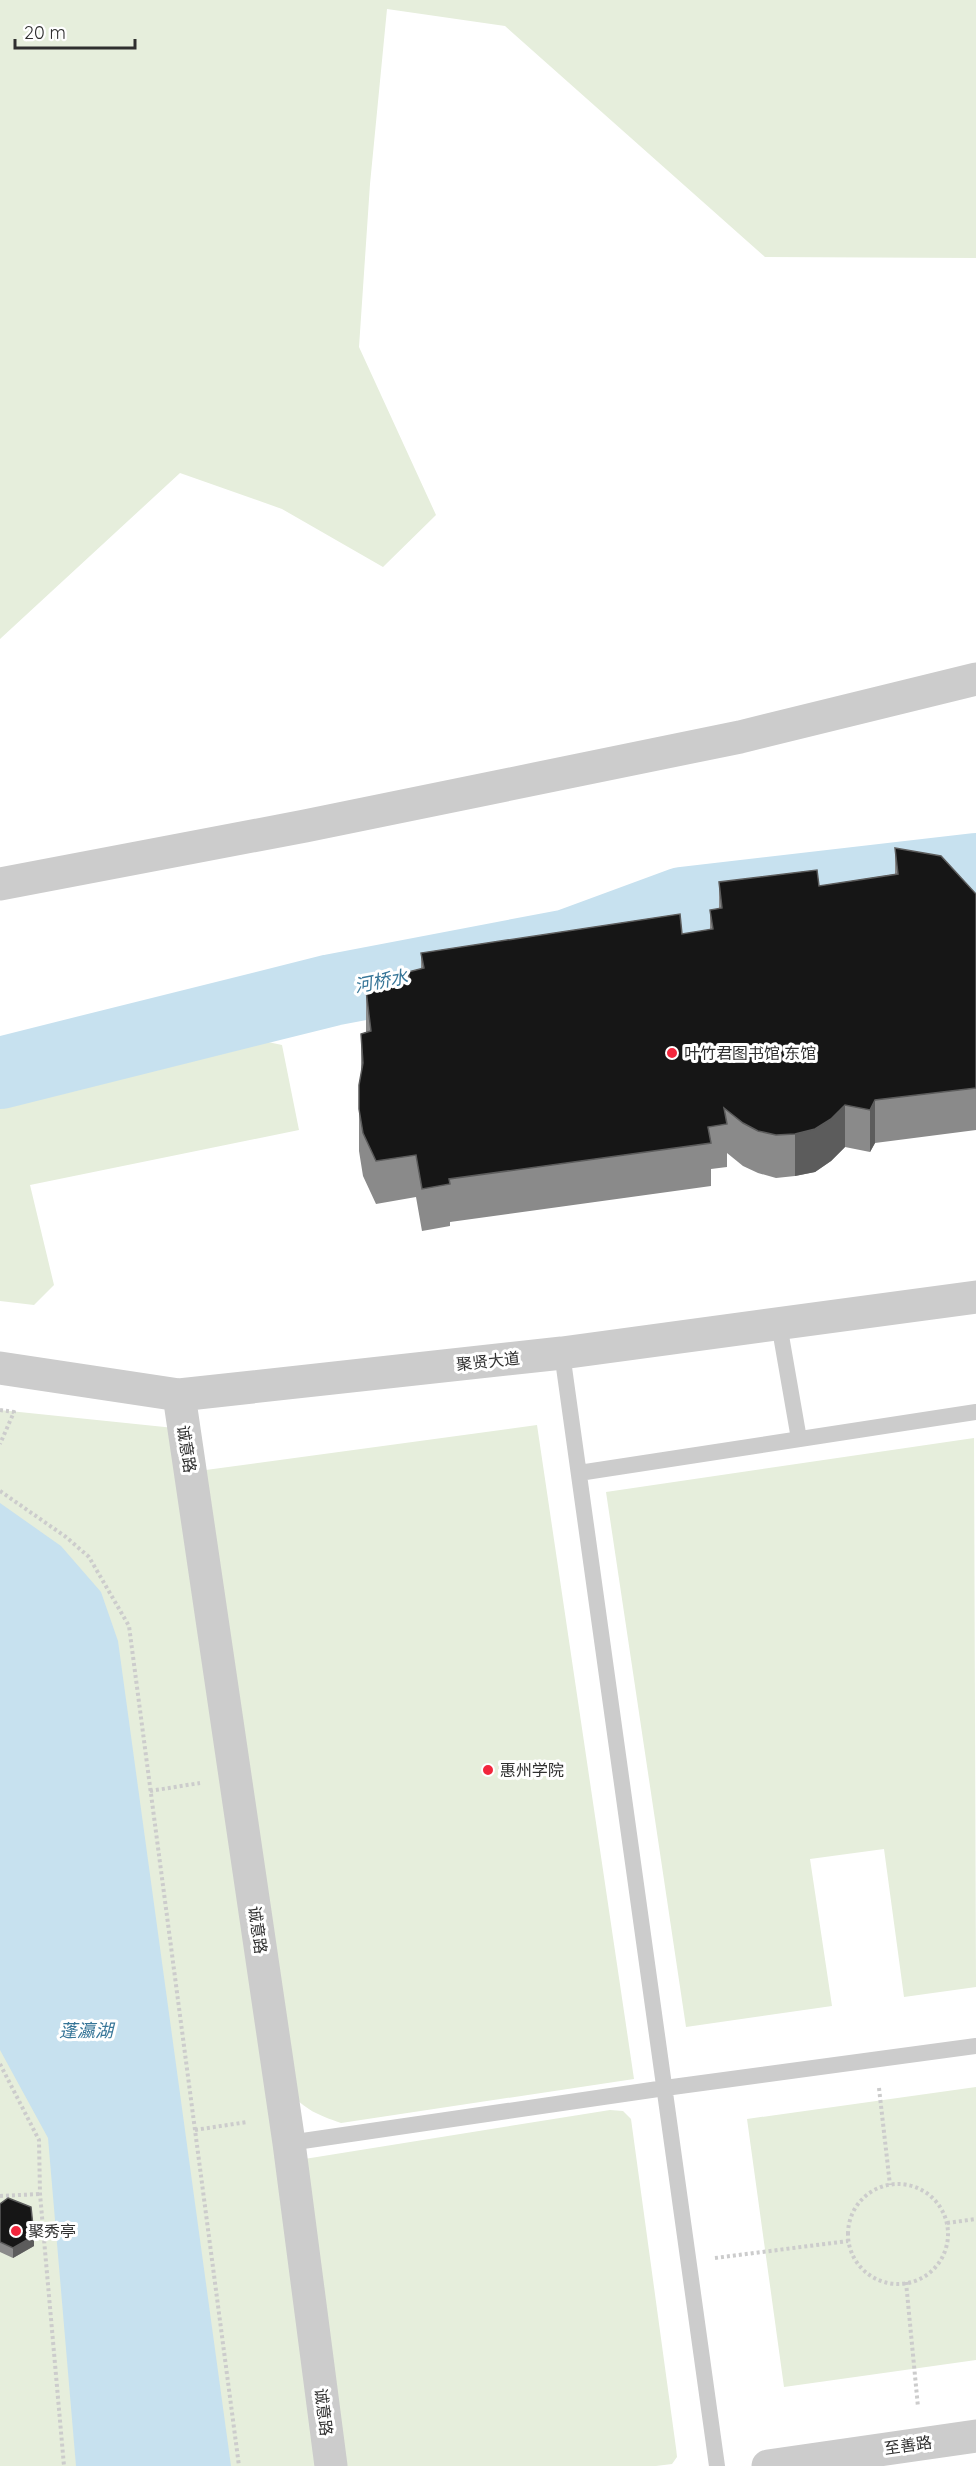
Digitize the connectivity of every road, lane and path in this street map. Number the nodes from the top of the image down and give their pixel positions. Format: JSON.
{"nodes":[{"id":1,"x":976,"y":679,"type":"edge"},
{"id":2,"x":0,"y":884,"type":"edge"},
{"id":3,"x":976,"y":1297,"type":"edge"},
{"id":4,"x":779,"y":1324,"type":"junction"},
{"id":5,"x":562,"y":1353,"type":"junction"},
{"id":6,"x":0,"y":1368,"type":"edge"},
{"id":7,"x":179,"y":1395,"type":"junction"},
{"id":8,"x":0,"y":1410,"type":"edge"},
{"id":9,"x":976,"y":1412,"type":"edge"},
{"id":10,"x":799,"y":1439,"type":"junction"},
{"id":11,"x":0,"y":1444,"type":"edge"},
{"id":12,"x":579,"y":1473,"type":"junction"},
{"id":13,"x":0,"y":1491,"type":"edge"},
{"id":14,"x":236,"y":1778,"type":"junction"},
{"id":15,"x":150,"y":1791,"type":"junction"},
{"id":16,"x":976,"y":2046,"type":"edge"},
{"id":17,"x":876,"y":2061,"type":"junction"},
{"id":18,"x":0,"y":2064,"type":"edge"},
{"id":19,"x":665,"y":2088,"type":"junction"},
{"id":20,"x":195,"y":2130,"type":"junction"},
{"id":21,"x":287,"y":2130,"type":"junction"},
{"id":22,"x":890,"y":2185,"type":"junction"},
{"id":23,"x":40,"y":2194,"type":"junction"},
{"id":24,"x":0,"y":2196,"type":"edge"},
{"id":25,"x":976,"y":2219,"type":"edge"},
{"id":26,"x":947,"y":2223,"type":"junction"},
{"id":27,"x":848,"y":2241,"type":"junction"},
{"id":28,"x":689,"y":2262,"type":"junction"},
{"id":29,"x":906,"y":2282,"type":"junction"},
{"id":30,"x":976,"y":2436,"type":"edge"},
{"id":31,"x":921,"y":2443,"type":"junction"},
{"id":32,"x":64,"y":2466,"type":"edge"},
{"id":33,"x":239,"y":2466,"type":"edge"},
{"id":34,"x":330,"y":2466,"type":"edge"},
{"id":35,"x":717,"y":2466,"type":"edge"},
{"id":36,"x":768,"y":2466,"type":"edge"}],
"edges":[{"from":1,"to":2,"type":"street"},
{"from":3,"to":4,"type":"street","name":"聚贤大道"},
{"from":4,"to":5,"type":"street","name":"聚贤大道"},
{"from":4,"to":10,"type":"lane"},
{"from":5,"to":7,"type":"street","name":"聚贤大道"},
{"from":5,"to":12,"type":"lane"},
{"from":6,"to":7,"type":"street","name":"聚贤大道"},
{"from":7,"to":14,"type":"street","name":"诚意路"},
{"from":8,"to":11,"type":"path"},
{"from":9,"to":10,"type":"lane"},
{"from":10,"to":12,"type":"lane"},
{"from":12,"to":19,"type":"lane"},
{"from":13,"to":15,"type":"path"},
{"from":14,"to":15,"type":"path"},
{"from":14,"to":21,"type":"street","name":"诚意路"},
{"from":15,"to":20,"type":"path"},
{"from":16,"to":17,"type":"lane"},
{"from":17,"to":19,"type":"lane"},
{"from":17,"to":22,"type":"path"},
{"from":18,"to":23,"type":"path"},
{"from":19,"to":21,"type":"lane"},
{"from":19,"to":28,"type":"lane"},
{"from":20,"to":21,"type":"path"},
{"from":20,"to":33,"type":"path"},
{"from":21,"to":34,"type":"street","name":"诚意路"},
{"from":22,"to":26,"type":"path"},
{"from":22,"to":27,"type":"path"},
{"from":23,"to":24,"type":"path"},
{"from":23,"to":32,"type":"path"},
{"from":25,"to":26,"type":"path"},
{"from":26,"to":29,"type":"path"},
{"from":27,"to":28,"type":"path"},
{"from":27,"to":29,"type":"path"},
{"from":28,"to":35,"type":"lane"},
{"from":29,"to":31,"type":"path"},
{"from":30,"to":31,"type":"street","name":"至善路"},
{"from":31,"to":36,"type":"street","name":"至善路"}]}
